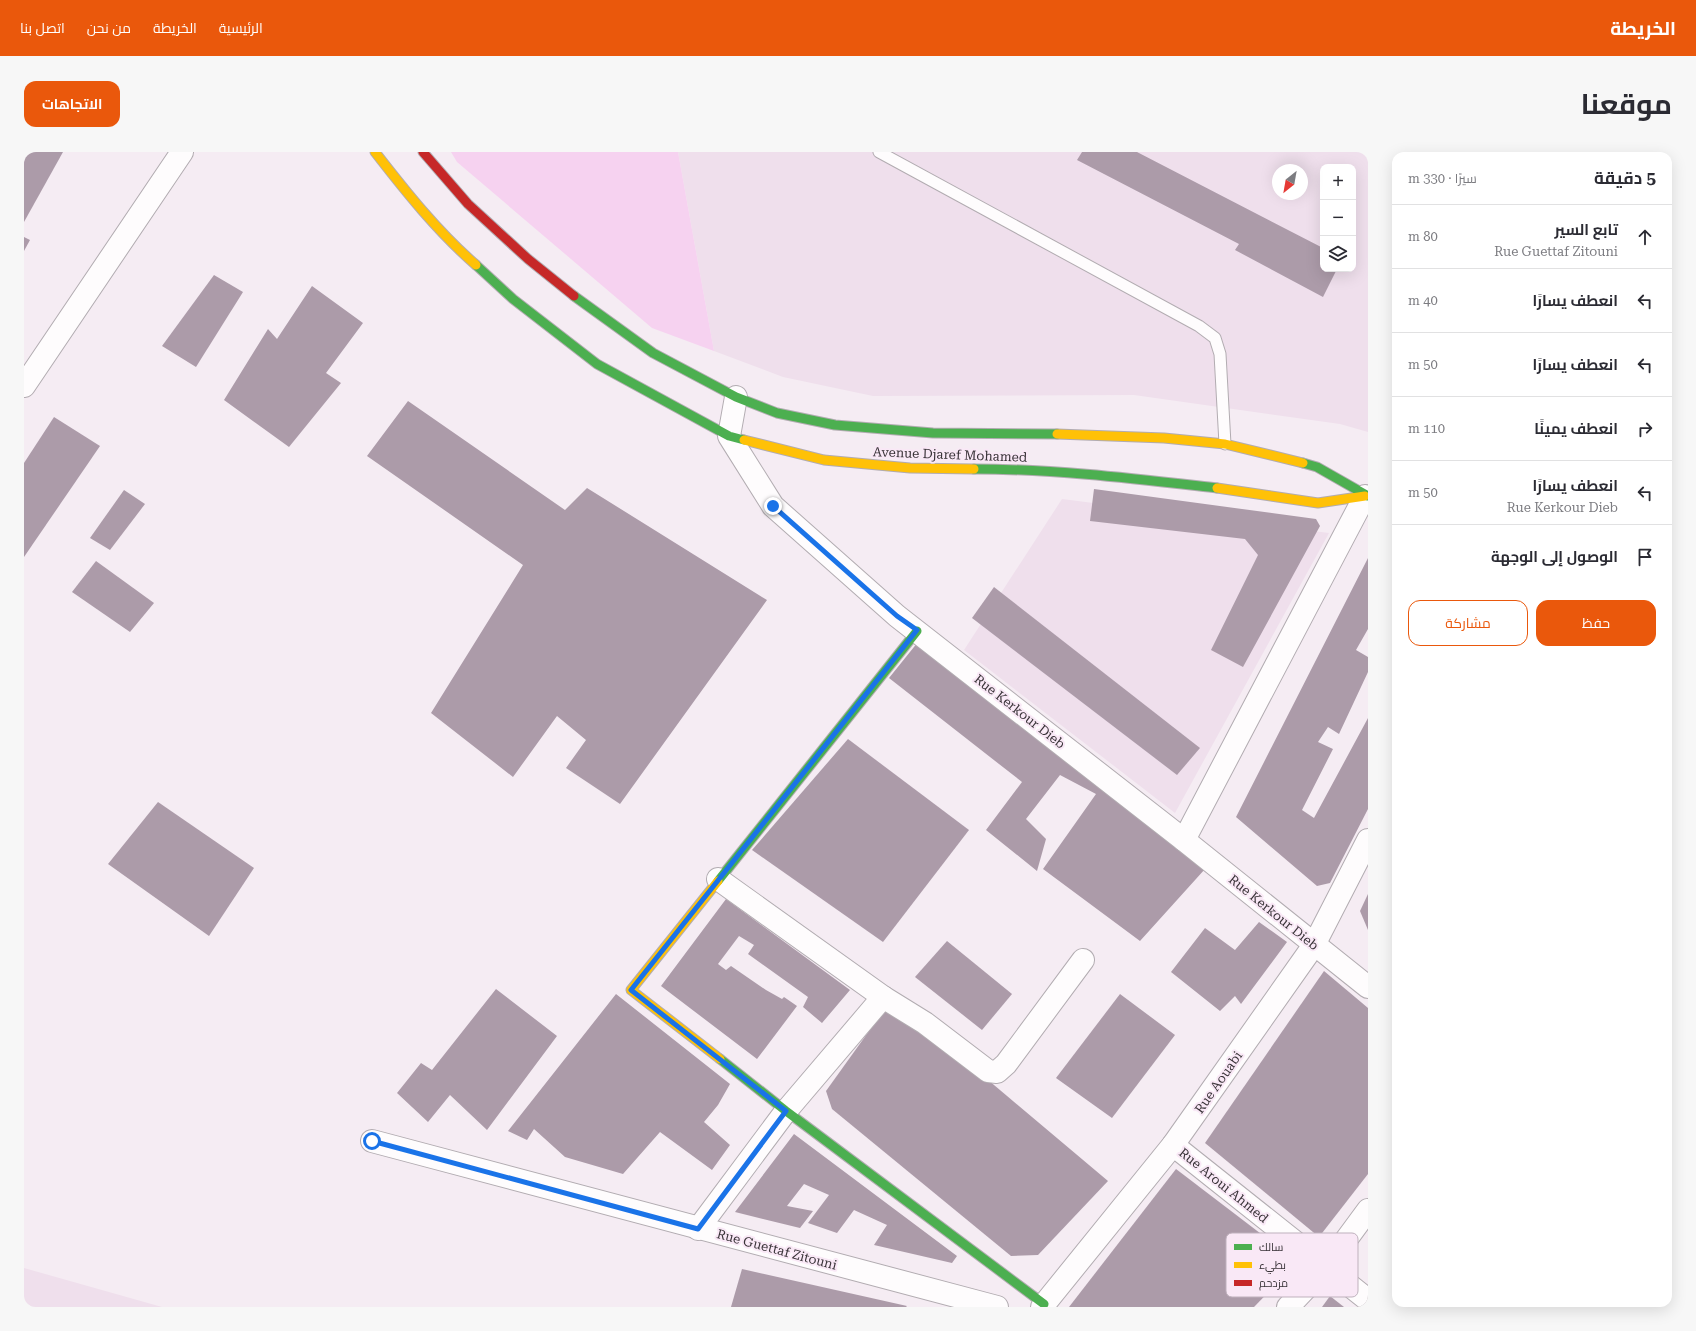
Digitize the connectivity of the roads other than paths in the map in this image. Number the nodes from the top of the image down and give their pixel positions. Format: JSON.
{"nodes":[{"id":1,"x":182,"y":152,"type":"edge"},
{"id":2,"x":375,"y":152,"type":"edge"},
{"id":3,"x":423,"y":152,"type":"edge"},
{"id":4,"x":879,"y":152,"type":"edge"},
{"id":5,"x":24,"y":386,"type":"edge"},
{"id":6,"x":736,"y":396,"type":"junction"},
{"id":7,"x":729,"y":436,"type":"junction"},
{"id":8,"x":1224,"y":444,"type":"junction"},
{"id":9,"x":1367,"y":496,"type":"edge"},
{"id":10,"x":917,"y":630,"type":"junction"},
{"id":11,"x":1184,"y":840,"type":"junction"},
{"id":12,"x":1368,"y":840,"type":"edge"},
{"id":13,"x":718,"y":880,"type":"junction"},
{"id":14,"x":1314,"y":945,"type":"junction"},
{"id":15,"x":1083,"y":960,"type":"dead end"},
{"id":16,"x":1368,"y":987,"type":"edge"},
{"id":17,"x":883,"y":997,"type":"junction"},
{"id":18,"x":786,"y":1111,"type":"junction"},
{"id":19,"x":372,"y":1141,"type":"dead end"},
{"id":20,"x":1173,"y":1145,"type":"junction"},
{"id":21,"x":1368,"y":1210,"type":"edge"},
{"id":22,"x":698,"y":1229,"type":"junction"},
{"id":23,"x":1283,"y":1233,"type":"edge"},
{"id":24,"x":1351,"y":1233,"type":"edge"},
{"id":25,"x":1358,"y":1292,"type":"edge"},
{"id":26,"x":1298,"y":1297,"type":"edge"},
{"id":27,"x":1368,"y":1300,"type":"edge"},
{"id":28,"x":1043,"y":1306,"type":"edge"},
{"id":29,"x":997,"y":1307,"type":"edge"},
{"id":30,"x":1288,"y":1307,"type":"edge"}],
"edges":[{"from":1,"to":5,"type":"street"},
{"from":2,"to":7,"type":"street","name":"Avenue Djaref Mohamed"},
{"from":3,"to":6,"type":"street"},
{"from":4,"to":8,"type":"lane"},
{"from":6,"to":7,"type":"street"},
{"from":6,"to":8,"type":"street"},
{"from":7,"to":9,"type":"street","name":"Avenue Djaref Mohamed"},
{"from":7,"to":10,"type":"street","name":"Rue Kerkour Dieb"},
{"from":8,"to":9,"type":"street"},
{"from":9,"to":11,"type":"street"},
{"from":10,"to":11,"type":"street","name":"Rue Kerkour Dieb"},
{"from":10,"to":13,"type":"street"},
{"from":11,"to":14,"type":"street","name":"Rue Kerkour Dieb"},
{"from":12,"to":14,"type":"street","name":"Rue Aouabi"},
{"from":13,"to":17,"type":"street"},
{"from":13,"to":18,"type":"street"},
{"from":14,"to":16,"type":"street","name":"Rue Kerkour Dieb"},
{"from":14,"to":20,"type":"street","name":"Rue Aouabi"},
{"from":15,"to":17,"type":"street"},
{"from":17,"to":18,"type":"street"},
{"from":18,"to":22,"type":"street"},
{"from":18,"to":28,"type":"street"},
{"from":19,"to":22,"type":"street","name":"Rue Guettaf Zitouni"},
{"from":20,"to":23,"type":"street","name":"Rue Aroui Ahmed"},
{"from":20,"to":28,"type":"street","name":"Rue Aouabi"},
{"from":21,"to":24,"type":"street"},
{"from":22,"to":29,"type":"street","name":"Rue Guettaf Zitouni"},
{"from":25,"to":27,"type":"street","name":"Rue Aroui Ahmed"},
{"from":26,"to":30,"type":"street"}]}
